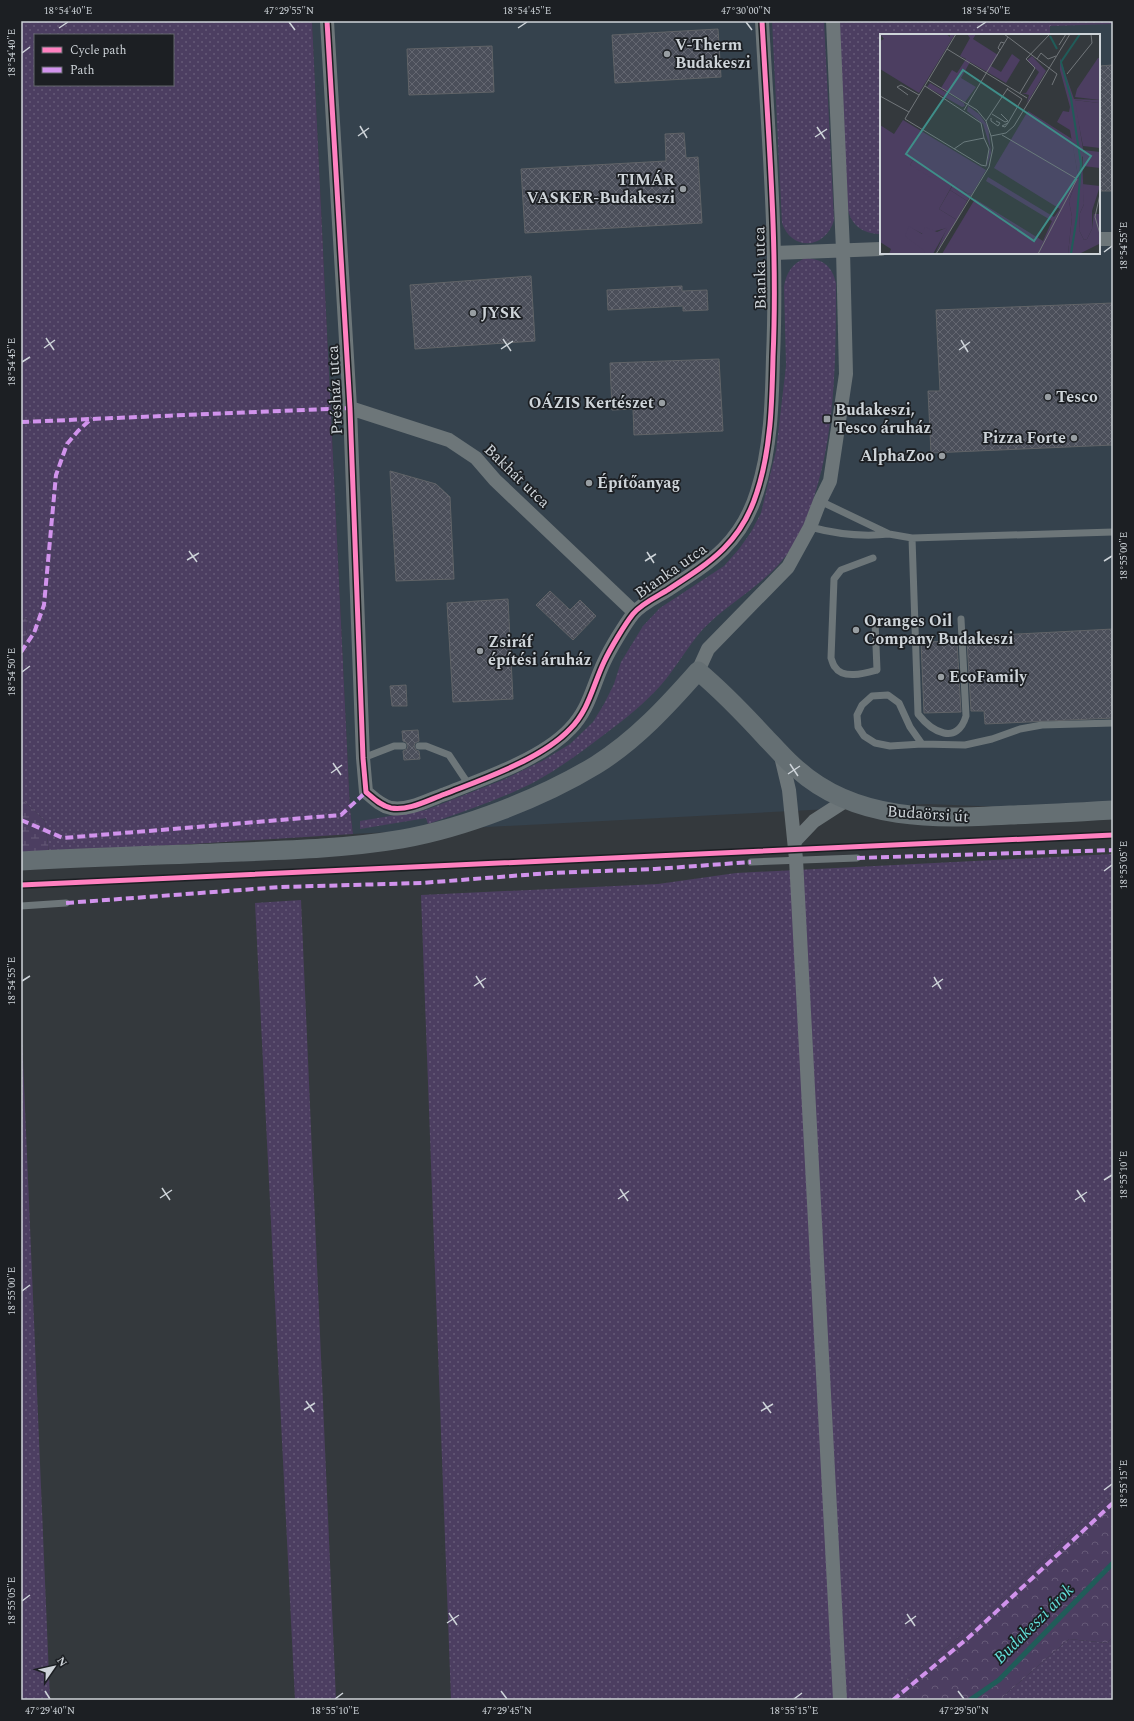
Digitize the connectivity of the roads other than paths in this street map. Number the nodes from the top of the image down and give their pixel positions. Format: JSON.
{"nodes":[{"id":1,"x":327,"y":21,"type":"edge"},
{"id":2,"x":762,"y":21,"type":"edge"},
{"id":3,"x":833,"y":21,"type":"edge"},
{"id":4,"x":1100,"y":239,"type":"edge"},
{"id":5,"x":1113,"y":239,"type":"edge"},
{"id":6,"x":880,"y":249,"type":"edge"},
{"id":7,"x":843,"y":250,"type":"junction"},
{"id":8,"x":774,"y":253,"type":"junction"},
{"id":9,"x":350,"y":408,"type":"junction"},
{"id":10,"x":820,"y":501,"type":"junction"},
{"id":11,"x":810,"y":527,"type":"junction"},
{"id":12,"x":1113,"y":532,"type":"edge"},
{"id":13,"x":889,"y":534,"type":"junction"},
{"id":14,"x":912,"y":538,"type":"junction"},
{"id":15,"x":872,"y":558,"type":"dead end"},
{"id":16,"x":634,"y":612,"type":"junction"},
{"id":17,"x":961,"y":619,"type":"dead end"},
{"id":18,"x":875,"y":621,"type":"dead end"},
{"id":19,"x":698,"y":670,"type":"junction"},
{"id":20,"x":1113,"y":722,"type":"edge"},
{"id":21,"x":922,"y":744,"type":"junction"},
{"id":22,"x":403,"y":746,"type":"dead end"},
{"id":23,"x":419,"y":746,"type":"dead end"},
{"id":24,"x":780,"y":752,"type":"junction"},
{"id":25,"x":363,"y":758,"type":"junction"},
{"id":26,"x":469,"y":785,"type":"junction"},
{"id":27,"x":845,"y":801,"type":"junction"},
{"id":28,"x":1113,"y":810,"type":"edge"},
{"id":29,"x":795,"y":841,"type":"junction"},
{"id":30,"x":857,"y":858,"type":"dead end"},
{"id":31,"x":796,"y":859,"type":"junction"},
{"id":32,"x":21,"y":861,"type":"edge"},
{"id":33,"x":751,"y":862,"type":"dead end"},
{"id":34,"x":66,"y":903,"type":"dead end"},
{"id":35,"x":21,"y":906,"type":"edge"},
{"id":36,"x":840,"y":1700,"type":"edge"}],
"edges":[{"from":1,"to":9,"type":"street","name":"Présház utca"},
{"from":2,"to":8,"type":"street","name":"Bianka utca"},
{"from":3,"to":7,"type":"street"},
{"from":4,"to":5,"type":"street"},
{"from":6,"to":7,"type":"street"},
{"from":7,"to":8,"type":"street"},
{"from":7,"to":10,"type":"street"},
{"from":8,"to":16,"type":"street","name":"Bianka utca"},
{"from":9,"to":16,"type":"street","name":"Bakhát utca"},
{"from":9,"to":25,"type":"street","name":"Présház utca"},
{"from":10,"to":11,"type":"street"},
{"from":10,"to":13,"type":"lane"},
{"from":11,"to":13,"type":"lane"},
{"from":11,"to":19,"type":"street"},
{"from":12,"to":14,"type":"lane"},
{"from":13,"to":14,"type":"lane"},
{"from":14,"to":17,"type":"lane"},
{"from":15,"to":18,"type":"lane"},
{"from":16,"to":26,"type":"street","name":"Bianka utca"},
{"from":19,"to":24,"type":"main road","name":"Budaörsi út"},
{"from":19,"to":32,"type":"main road"},
{"from":20,"to":21,"type":"lane"},
{"from":21,"to":21,"type":"lane"},
{"from":22,"to":25,"type":"lane"},
{"from":23,"to":26,"type":"lane"},
{"from":24,"to":27,"type":"main road","name":"Budaörsi út"},
{"from":24,"to":29,"type":"street"},
{"from":25,"to":26,"type":"street","name":"Bianka utca"},
{"from":27,"to":28,"type":"main road","name":"Budaörsi út"},
{"from":27,"to":29,"type":"street"},
{"from":29,"to":31,"type":"street"},
{"from":30,"to":31,"type":"lane"},
{"from":31,"to":33,"type":"lane"},
{"from":31,"to":36,"type":"street"},
{"from":34,"to":35,"type":"lane"}]}
